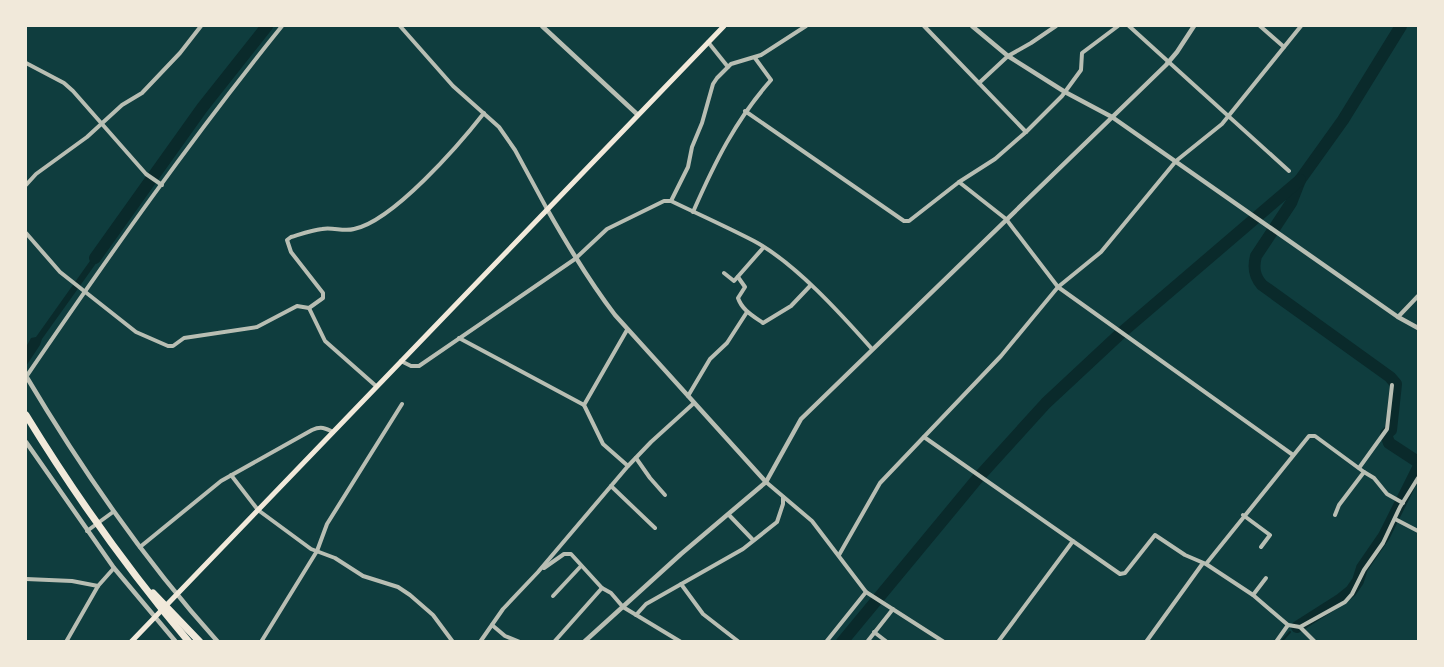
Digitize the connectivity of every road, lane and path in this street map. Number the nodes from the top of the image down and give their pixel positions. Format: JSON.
{"nodes":[{"id":1,"x":201,"y":26,"type":"edge"},
{"id":2,"x":282,"y":26,"type":"edge"},
{"id":3,"x":400,"y":26,"type":"edge"},
{"id":4,"x":542,"y":26,"type":"edge"},
{"id":5,"x":724,"y":26,"type":"edge"},
{"id":6,"x":806,"y":26,"type":"edge"},
{"id":7,"x":924,"y":26,"type":"edge"},
{"id":8,"x":1056,"y":26,"type":"edge"},
{"id":9,"x":1118,"y":26,"type":"edge"},
{"id":10,"x":1129,"y":26,"type":"edge"},
{"id":11,"x":1194,"y":26,"type":"edge"},
{"id":12,"x":1260,"y":26,"type":"edge"},
{"id":13,"x":1301,"y":26,"type":"edge"},
{"id":14,"x":977,"y":27,"type":"edge"},
{"id":15,"x":708,"y":42,"type":"junction"},
{"id":16,"x":1284,"y":47,"type":"junction"},
{"id":17,"x":1008,"y":56,"type":"junction"},
{"id":18,"x":755,"y":58,"type":"junction"},
{"id":19,"x":1170,"y":61,"type":"junction"},
{"id":20,"x":26,"y":63,"type":"edge"},
{"id":21,"x":728,"y":67,"type":"junction"},
{"id":22,"x":979,"y":83,"type":"junction"},
{"id":23,"x":1065,"y":92,"type":"junction"},
{"id":24,"x":745,"y":111,"type":"junction"},
{"id":25,"x":484,"y":114,"type":"junction"},
{"id":26,"x":638,"y":115,"type":"junction"},
{"id":27,"x":1228,"y":116,"type":"junction"},
{"id":28,"x":1112,"y":117,"type":"junction"},
{"id":29,"x":101,"y":124,"type":"junction"},
{"id":30,"x":1026,"y":132,"type":"junction"},
{"id":31,"x":1176,"y":161,"type":"junction"},
{"id":32,"x":1289,"y":171,"type":"dead end"},
{"id":33,"x":959,"y":182,"type":"junction"},
{"id":34,"x":160,"y":184,"type":"junction"},
{"id":35,"x":26,"y":185,"type":"edge"},
{"id":36,"x":671,"y":201,"type":"junction"},
{"id":37,"x":547,"y":209,"type":"junction"},
{"id":38,"x":693,"y":212,"type":"junction"},
{"id":39,"x":1006,"y":219,"type":"junction"},
{"id":40,"x":26,"y":233,"type":"edge"},
{"id":41,"x":763,"y":248,"type":"junction"},
{"id":42,"x":575,"y":259,"type":"junction"},
{"id":43,"x":724,"y":273,"type":"dead end"},
{"id":44,"x":738,"y":277,"type":"junction"},
{"id":45,"x":810,"y":286,"type":"junction"},
{"id":46,"x":1058,"y":287,"type":"junction"},
{"id":47,"x":84,"y":290,"type":"junction"},
{"id":48,"x":1419,"y":296,"type":"edge"},
{"id":49,"x":309,"y":308,"type":"junction"},
{"id":50,"x":747,"y":312,"type":"junction"},
{"id":51,"x":1398,"y":316,"type":"junction"},
{"id":52,"x":1419,"y":328,"type":"edge"},
{"id":53,"x":627,"y":330,"type":"junction"},
{"id":54,"x":459,"y":338,"type":"junction"},
{"id":55,"x":872,"y":349,"type":"junction"},
{"id":56,"x":401,"y":361,"type":"junction"},
{"id":57,"x":26,"y":377,"type":"edge"},
{"id":58,"x":1392,"y":385,"type":"dead end"},
{"id":59,"x":376,"y":386,"type":"junction"},
{"id":60,"x":688,"y":397,"type":"junction"},
{"id":61,"x":694,"y":403,"type":"junction"},
{"id":62,"x":402,"y":404,"type":"dead end"},
{"id":63,"x":584,"y":405,"type":"junction"},
{"id":64,"x":26,"y":415,"type":"edge"},
{"id":65,"x":333,"y":432,"type":"junction"},
{"id":66,"x":924,"y":437,"type":"junction"},
{"id":67,"x":26,"y":442,"type":"edge"},
{"id":68,"x":1293,"y":455,"type":"junction"},
{"id":69,"x":636,"y":458,"type":"junction"},
{"id":70,"x":628,"y":466,"type":"junction"},
{"id":71,"x":1359,"y":468,"type":"junction"},
{"id":72,"x":1364,"y":472,"type":"junction"},
{"id":73,"x":231,"y":475,"type":"junction"},
{"id":74,"x":1419,"y":478,"type":"edge"},
{"id":75,"x":766,"y":482,"type":"junction"},
{"id":76,"x":611,"y":486,"type":"junction"},
{"id":77,"x":665,"y":495,"type":"dead end"},
{"id":78,"x":783,"y":496,"type":"junction"},
{"id":79,"x":1403,"y":503,"type":"junction"},
{"id":80,"x":258,"y":510,"type":"junction"},
{"id":81,"x":113,"y":512,"type":"junction"},
{"id":82,"x":729,"y":515,"type":"junction"},
{"id":83,"x":1243,"y":515,"type":"junction"},
{"id":84,"x":1335,"y":515,"type":"dead end"},
{"id":85,"x":1395,"y":519,"type":"junction"},
{"id":86,"x":655,"y":528,"type":"dead end"},
{"id":87,"x":87,"y":531,"type":"junction"},
{"id":88,"x":1419,"y":531,"type":"edge"},
{"id":89,"x":753,"y":540,"type":"junction"},
{"id":90,"x":1073,"y":541,"type":"junction"},
{"id":91,"x":1261,"y":547,"type":"dead end"},
{"id":92,"x":140,"y":548,"type":"junction"},
{"id":93,"x":317,"y":551,"type":"junction"},
{"id":94,"x":839,"y":555,"type":"junction"},
{"id":95,"x":1204,"y":563,"type":"junction"},
{"id":96,"x":581,"y":566,"type":"junction"},
{"id":97,"x":114,"y":568,"type":"junction"},
{"id":98,"x":130,"y":570,"type":"junction"},
{"id":99,"x":538,"y":572,"type":"junction"},
{"id":100,"x":1266,"y":578,"type":"dead end"},
{"id":101,"x":26,"y":579,"type":"edge"},
{"id":102,"x":681,"y":584,"type":"junction"},
{"id":103,"x":98,"y":586,"type":"junction"},
{"id":104,"x":602,"y":588,"type":"junction"},
{"id":105,"x":866,"y":592,"type":"junction"},
{"id":106,"x":177,"y":593,"type":"junction"},
{"id":107,"x":1253,"y":595,"type":"junction"},
{"id":108,"x":553,"y":596,"type":"dead end"},
{"id":109,"x":623,"y":607,"type":"junction"},
{"id":110,"x":893,"y":609,"type":"junction"},
{"id":111,"x":636,"y":615,"type":"junction"},
{"id":112,"x":155,"y":617,"type":"junction"},
{"id":113,"x":492,"y":624,"type":"junction"},
{"id":114,"x":1288,"y":626,"type":"junction"},
{"id":115,"x":1300,"y":627,"type":"junction"},
{"id":116,"x":874,"y":632,"type":"junction"},
{"id":117,"x":941,"y":641,"type":"edge"},
{"id":118,"x":66,"y":642,"type":"edge"},
{"id":119,"x":131,"y":642,"type":"edge"},
{"id":120,"x":176,"y":642,"type":"edge"},
{"id":121,"x":189,"y":642,"type":"edge"},
{"id":122,"x":200,"y":642,"type":"edge"},
{"id":123,"x":218,"y":642,"type":"edge"},
{"id":124,"x":261,"y":642,"type":"edge"},
{"id":125,"x":453,"y":642,"type":"edge"},
{"id":126,"x":480,"y":642,"type":"edge"},
{"id":127,"x":520,"y":642,"type":"edge"},
{"id":128,"x":554,"y":642,"type":"edge"},
{"id":129,"x":584,"y":642,"type":"edge"},
{"id":130,"x":681,"y":642,"type":"edge"},
{"id":131,"x":739,"y":642,"type":"edge"},
{"id":132,"x":826,"y":642,"type":"edge"},
{"id":133,"x":867,"y":642,"type":"edge"},
{"id":134,"x":887,"y":642,"type":"edge"},
{"id":135,"x":998,"y":642,"type":"edge"},
{"id":136,"x":1146,"y":642,"type":"edge"},
{"id":137,"x":1276,"y":642,"type":"edge"},
{"id":138,"x":1315,"y":642,"type":"edge"}],
"edges":[{"from":1,"to":29,"type":"street"},
{"from":2,"to":34,"type":"street"},
{"from":3,"to":25,"type":"street"},
{"from":4,"to":26,"type":"street"},
{"from":5,"to":15,"type":"main road"},
{"from":6,"to":18,"type":"street"},
{"from":7,"to":22,"type":"street"},
{"from":8,"to":17,"type":"street"},
{"from":9,"to":23,"type":"street"},
{"from":10,"to":19,"type":"street"},
{"from":11,"to":19,"type":"street"},
{"from":12,"to":16,"type":"street"},
{"from":13,"to":16,"type":"street"},
{"from":14,"to":17,"type":"street"},
{"from":15,"to":21,"type":"street"},
{"from":15,"to":26,"type":"main road"},
{"from":16,"to":27,"type":"street"},
{"from":17,"to":22,"type":"street"},
{"from":17,"to":23,"type":"street"},
{"from":18,"to":21,"type":"street"},
{"from":18,"to":24,"type":"street"},
{"from":19,"to":27,"type":"street"},
{"from":19,"to":28,"type":"street"},
{"from":20,"to":29,"type":"street"},
{"from":21,"to":36,"type":"street"},
{"from":22,"to":30,"type":"street"},
{"from":23,"to":28,"type":"street"},
{"from":23,"to":30,"type":"street"},
{"from":24,"to":33,"type":"street"},
{"from":24,"to":38,"type":"street"},
{"from":25,"to":37,"type":"street"},
{"from":25,"to":49,"type":"street"},
{"from":26,"to":37,"type":"main road"},
{"from":27,"to":31,"type":"street"},
{"from":27,"to":32,"type":"street"},
{"from":28,"to":31,"type":"street"},
{"from":28,"to":39,"type":"street"},
{"from":29,"to":34,"type":"street"},
{"from":29,"to":35,"type":"street"},
{"from":30,"to":33,"type":"street"},
{"from":31,"to":46,"type":"street"},
{"from":31,"to":51,"type":"street"},
{"from":33,"to":39,"type":"street"},
{"from":34,"to":47,"type":"street"},
{"from":36,"to":38,"type":"street"},
{"from":36,"to":42,"type":"street"},
{"from":37,"to":42,"type":"street"},
{"from":37,"to":56,"type":"main road"},
{"from":38,"to":41,"type":"street"},
{"from":39,"to":46,"type":"street"},
{"from":39,"to":55,"type":"street"},
{"from":40,"to":47,"type":"street"},
{"from":41,"to":44,"type":"street"},
{"from":41,"to":45,"type":"street"},
{"from":42,"to":53,"type":"street"},
{"from":42,"to":54,"type":"street"},
{"from":43,"to":44,"type":"street"},
{"from":44,"to":50,"type":"street"},
{"from":45,"to":50,"type":"street"},
{"from":45,"to":55,"type":"street"},
{"from":46,"to":66,"type":"street"},
{"from":46,"to":68,"type":"street"},
{"from":47,"to":49,"type":"street"},
{"from":47,"to":57,"type":"street"},
{"from":48,"to":51,"type":"street"},
{"from":49,"to":59,"type":"street"},
{"from":50,"to":60,"type":"street"},
{"from":51,"to":52,"type":"street"},
{"from":53,"to":60,"type":"street"},
{"from":53,"to":63,"type":"street"},
{"from":54,"to":56,"type":"street"},
{"from":54,"to":63,"type":"street"},
{"from":55,"to":75,"type":"street"},
{"from":56,"to":59,"type":"main road"},
{"from":57,"to":81,"type":"street"},
{"from":58,"to":71,"type":"street"},
{"from":59,"to":65,"type":"main road"},
{"from":60,"to":61,"type":"street"},
{"from":61,"to":69,"type":"street"},
{"from":61,"to":75,"type":"street"},
{"from":62,"to":93,"type":"street"},
{"from":63,"to":70,"type":"street"},
{"from":64,"to":98,"type":"highway"},
{"from":65,"to":73,"type":"street"},
{"from":65,"to":80,"type":"main road"},
{"from":66,"to":90,"type":"street"},
{"from":66,"to":94,"type":"street"},
{"from":67,"to":87,"type":"street"},
{"from":68,"to":71,"type":"street"},
{"from":68,"to":83,"type":"street"},
{"from":69,"to":70,"type":"street"},
{"from":69,"to":77,"type":"street"},
{"from":70,"to":76,"type":"street"},
{"from":71,"to":72,"type":"street"},
{"from":72,"to":79,"type":"street"},
{"from":72,"to":84,"type":"street"},
{"from":73,"to":80,"type":"street"},
{"from":73,"to":92,"type":"street"},
{"from":74,"to":79,"type":"street"},
{"from":75,"to":78,"type":"street"},
{"from":75,"to":82,"type":"street"},
{"from":76,"to":86,"type":"street"},
{"from":76,"to":99,"type":"street"},
{"from":78,"to":89,"type":"street"},
{"from":78,"to":94,"type":"street"},
{"from":79,"to":85,"type":"street"},
{"from":80,"to":93,"type":"street"},
{"from":80,"to":106,"type":"main road"},
{"from":81,"to":87,"type":"street"},
{"from":81,"to":92,"type":"street"},
{"from":82,"to":89,"type":"street"},
{"from":82,"to":109,"type":"street"},
{"from":83,"to":91,"type":"street"},
{"from":83,"to":95,"type":"street"},
{"from":85,"to":88,"type":"street"},
{"from":85,"to":115,"type":"street"},
{"from":87,"to":97,"type":"street"},
{"from":89,"to":102,"type":"street"},
{"from":90,"to":95,"type":"street"},
{"from":90,"to":135,"type":"street"},
{"from":92,"to":106,"type":"street"},
{"from":93,"to":124,"type":"street"},
{"from":93,"to":125,"type":"street"},
{"from":94,"to":105,"type":"street"},
{"from":95,"to":107,"type":"street"},
{"from":95,"to":136,"type":"street"},
{"from":96,"to":99,"type":"street"},
{"from":96,"to":104,"type":"street"},
{"from":96,"to":108,"type":"street"},
{"from":97,"to":103,"type":"street"},
{"from":97,"to":112,"type":"street"},
{"from":98,"to":121,"type":"highway"},
{"from":98,"to":122,"type":"highway"},
{"from":99,"to":113,"type":"street"},
{"from":100,"to":107,"type":"street"},
{"from":101,"to":103,"type":"street"},
{"from":102,"to":111,"type":"street"},
{"from":102,"to":131,"type":"street"},
{"from":103,"to":118,"type":"street"},
{"from":104,"to":109,"type":"street"},
{"from":104,"to":128,"type":"street"},
{"from":105,"to":110,"type":"street"},
{"from":105,"to":132,"type":"street"},
{"from":106,"to":112,"type":"main road"},
{"from":106,"to":123,"type":"street"},
{"from":107,"to":114,"type":"street"},
{"from":109,"to":111,"type":"street"},
{"from":109,"to":129,"type":"street"},
{"from":110,"to":116,"type":"street"},
{"from":110,"to":117,"type":"street"},
{"from":111,"to":130,"type":"street"},
{"from":112,"to":119,"type":"main road"},
{"from":112,"to":120,"type":"street"},
{"from":113,"to":126,"type":"street"},
{"from":113,"to":127,"type":"street"},
{"from":114,"to":115,"type":"street"},
{"from":114,"to":137,"type":"street"},
{"from":115,"to":138,"type":"street"},
{"from":116,"to":133,"type":"street"},
{"from":116,"to":134,"type":"street"}]}
